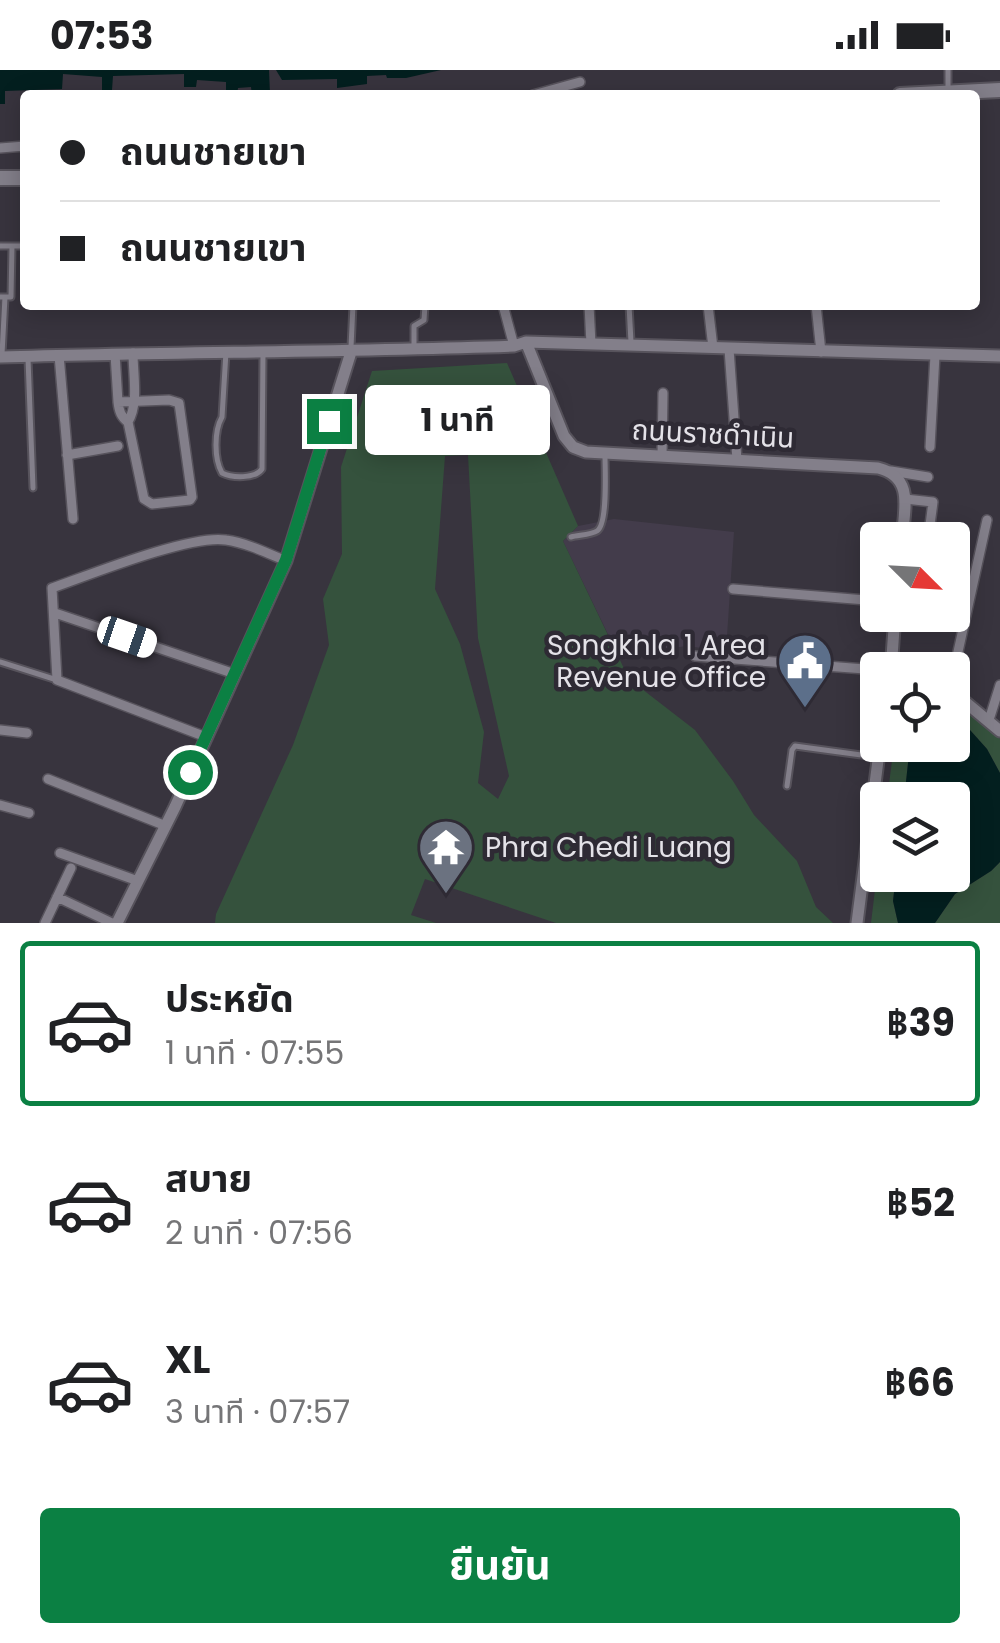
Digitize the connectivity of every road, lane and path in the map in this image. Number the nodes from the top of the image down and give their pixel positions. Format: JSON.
{"nodes":[{"id":1,"x":580,"y":82,"type":"dead end"},
{"id":2,"x":551,"y":90,"type":"edge"},
{"id":3,"x":0,"y":246,"type":"edge"},
{"id":4,"x":12,"y":246,"type":"junction"},
{"id":5,"x":20,"y":246,"type":"edge"},
{"id":6,"x":2,"y":297,"type":"edge"},
{"id":7,"x":353,"y":310,"type":"edge"},
{"id":8,"x":425,"y":310,"type":"edge"},
{"id":9,"x":505,"y":310,"type":"edge"},
{"id":10,"x":589,"y":310,"type":"edge"},
{"id":11,"x":628,"y":310,"type":"edge"},
{"id":12,"x":709,"y":310,"type":"edge"},
{"id":13,"x":817,"y":310,"type":"edge"},
{"id":14,"x":520,"y":344,"type":"junction"},
{"id":15,"x":591,"y":344,"type":"junction"},
{"id":16,"x":631,"y":346,"type":"junction"},
{"id":17,"x":713,"y":348,"type":"junction"},
{"id":18,"x":728,"y":349,"type":"junction"},
{"id":19,"x":262,"y":350,"type":"junction"},
{"id":20,"x":414,"y":350,"type":"junction"},
{"id":21,"x":226,"y":351,"type":"junction"},
{"id":22,"x":350,"y":352,"type":"junction"},
{"id":23,"x":821,"y":352,"type":"junction"},
{"id":24,"x":133,"y":353,"type":"junction"},
{"id":25,"x":116,"y":354,"type":"junction"},
{"id":26,"x":58,"y":355,"type":"junction"},
{"id":27,"x":935,"y":355,"type":"junction"},
{"id":28,"x":28,"y":356,"type":"junction"},
{"id":29,"x":1000,"y":356,"type":"edge"},
{"id":30,"x":1,"y":357,"type":"edge"},
{"id":31,"x":663,"y":393,"type":"dead end"},
{"id":32,"x":134,"y":401,"type":"junction"},
{"id":33,"x":118,"y":402,"type":"junction"},
{"id":34,"x":128,"y":422,"type":"junction"},
{"id":35,"x":118,"y":446,"type":"dead end"},
{"id":36,"x":930,"y":447,"type":"dead end"},
{"id":37,"x":605,"y":452,"type":"junction"},
{"id":38,"x":67,"y":455,"type":"junction"},
{"id":39,"x":662,"y":456,"type":"junction"},
{"id":40,"x":737,"y":460,"type":"junction"},
{"id":41,"x":891,"y":471,"type":"junction"},
{"id":42,"x":928,"y":477,"type":"dead end"},
{"id":43,"x":34,"y":488,"type":"dead end"},
{"id":44,"x":905,"y":498,"type":"junction"},
{"id":45,"x":73,"y":519,"type":"dead end"},
{"id":46,"x":987,"y":520,"type":"dead end"},
{"id":47,"x":903,"y":522,"type":"edge"},
{"id":48,"x":930,"y":522,"type":"edge"},
{"id":49,"x":571,"y":537,"type":"dead end"},
{"id":50,"x":286,"y":560,"type":"junction"},
{"id":51,"x":733,"y":589,"type":"dead end"},
{"id":52,"x":860,"y":599,"type":"edge"},
{"id":53,"x":55,"y":612,"type":"junction"},
{"id":54,"x":958,"y":652,"type":"edge"},
{"id":55,"x":695,"y":656,"type":"dead end"},
{"id":56,"x":0,"y":662,"type":"edge"},
{"id":57,"x":860,"y":669,"type":"edge"},
{"id":58,"x":235,"y":674,"type":"junction"},
{"id":59,"x":57,"y":680,"type":"junction"},
{"id":60,"x":1000,"y":685,"type":"edge"},
{"id":61,"x":970,"y":705,"type":"edge"},
{"id":62,"x":988,"y":720,"type":"junction"},
{"id":63,"x":0,"y":730,"type":"edge"},
{"id":64,"x":1000,"y":730,"type":"edge"},
{"id":65,"x":27,"y":733,"type":"dead end"},
{"id":66,"x":206,"y":737,"type":"junction"},
{"id":67,"x":860,"y":750,"type":"edge"},
{"id":68,"x":879,"y":762,"type":"edge"},
{"id":69,"x":48,"y":779,"type":"dead end"},
{"id":70,"x":787,"y":786,"type":"dead end"},
{"id":71,"x":0,"y":805,"type":"edge"},
{"id":72,"x":29,"y":813,"type":"dead end"},
{"id":73,"x":166,"y":826,"type":"junction"},
{"id":74,"x":60,"y":853,"type":"dead end"},
{"id":75,"x":71,"y":868,"type":"dead end"},
{"id":76,"x":138,"y":881,"type":"junction"},
{"id":77,"x":57,"y":897,"type":"junction"},
{"id":78,"x":45,"y":923,"type":"edge"},
{"id":79,"x":114,"y":923,"type":"edge"},
{"id":80,"x":858,"y":923,"type":"edge"}],
"edges":[{"from":1,"to":2,"type":"street"},
{"from":3,"to":4,"type":"lane"},
{"from":4,"to":5,"type":"lane"},
{"from":4,"to":6,"type":"lane"},
{"from":6,"to":30,"type":"lane"},
{"from":7,"to":22,"type":"lane"},
{"from":8,"to":20,"type":"lane"},
{"from":9,"to":14,"type":"street"},
{"from":10,"to":15,"type":"street"},
{"from":11,"to":16,"type":"lane"},
{"from":12,"to":17,"type":"street"},
{"from":13,"to":23,"type":"street"},
{"from":14,"to":15,"type":"street"},
{"from":14,"to":20,"type":"street"},
{"from":14,"to":37,"type":"street","name":"ถนนราชดำเนิน"},
{"from":15,"to":16,"type":"street"},
{"from":16,"to":17,"type":"street"},
{"from":17,"to":18,"type":"street"},
{"from":18,"to":23,"type":"street"},
{"from":18,"to":40,"type":"street"},
{"from":19,"to":21,"type":"street"},
{"from":19,"to":21,"type":"lane"},
{"from":19,"to":22,"type":"street"},
{"from":20,"to":22,"type":"street"},
{"from":21,"to":24,"type":"street"},
{"from":22,"to":50,"type":"street"},
{"from":23,"to":27,"type":"street"},
{"from":24,"to":25,"type":"street"},
{"from":24,"to":32,"type":"street"},
{"from":25,"to":26,"type":"street"},
{"from":25,"to":33,"type":"street"},
{"from":26,"to":28,"type":"street"},
{"from":26,"to":38,"type":"street"},
{"from":27,"to":29,"type":"street"},
{"from":27,"to":36,"type":"street"},
{"from":28,"to":30,"type":"street"},
{"from":28,"to":43,"type":"lane"},
{"from":31,"to":39,"type":"street"},
{"from":32,"to":33,"type":"street"},
{"from":32,"to":34,"type":"street"},
{"from":32,"to":34,"type":"street"},
{"from":33,"to":34,"type":"street"},
{"from":35,"to":38,"type":"street"},
{"from":37,"to":39,"type":"street","name":"ถนนราชดำเนิน"},
{"from":37,"to":49,"type":"lane"},
{"from":38,"to":45,"type":"street"},
{"from":39,"to":40,"type":"street","name":"ถนนราชดำเนิน"},
{"from":40,"to":41,"type":"street","name":"ถนนราชดำเนิน"},
{"from":41,"to":42,"type":"street"},
{"from":41,"to":44,"type":"street"},
{"from":44,"to":47,"type":"street"},
{"from":44,"to":48,"type":"street"},
{"from":46,"to":54,"type":"street"},
{"from":50,"to":53,"type":"street"},
{"from":50,"to":58,"type":"street"},
{"from":51,"to":52,"type":"street"},
{"from":53,"to":58,"type":"street"},
{"from":53,"to":59,"type":"street"},
{"from":55,"to":57,"type":"street"},
{"from":56,"to":59,"type":"lane"},
{"from":58,"to":66,"type":"street"},
{"from":59,"to":66,"type":"street"},
{"from":60,"to":62,"type":"street"},
{"from":61,"to":62,"type":"street"},
{"from":62,"to":64,"type":"street"},
{"from":63,"to":65,"type":"street"},
{"from":66,"to":73,"type":"street"},
{"from":67,"to":70,"type":"lane"},
{"from":68,"to":80,"type":"street"},
{"from":69,"to":73,"type":"street"},
{"from":71,"to":72,"type":"street"},
{"from":73,"to":76,"type":"street"},
{"from":74,"to":76,"type":"street"},
{"from":75,"to":77,"type":"street"},
{"from":76,"to":79,"type":"street"},
{"from":77,"to":78,"type":"street"},
{"from":77,"to":79,"type":"street"}]}
